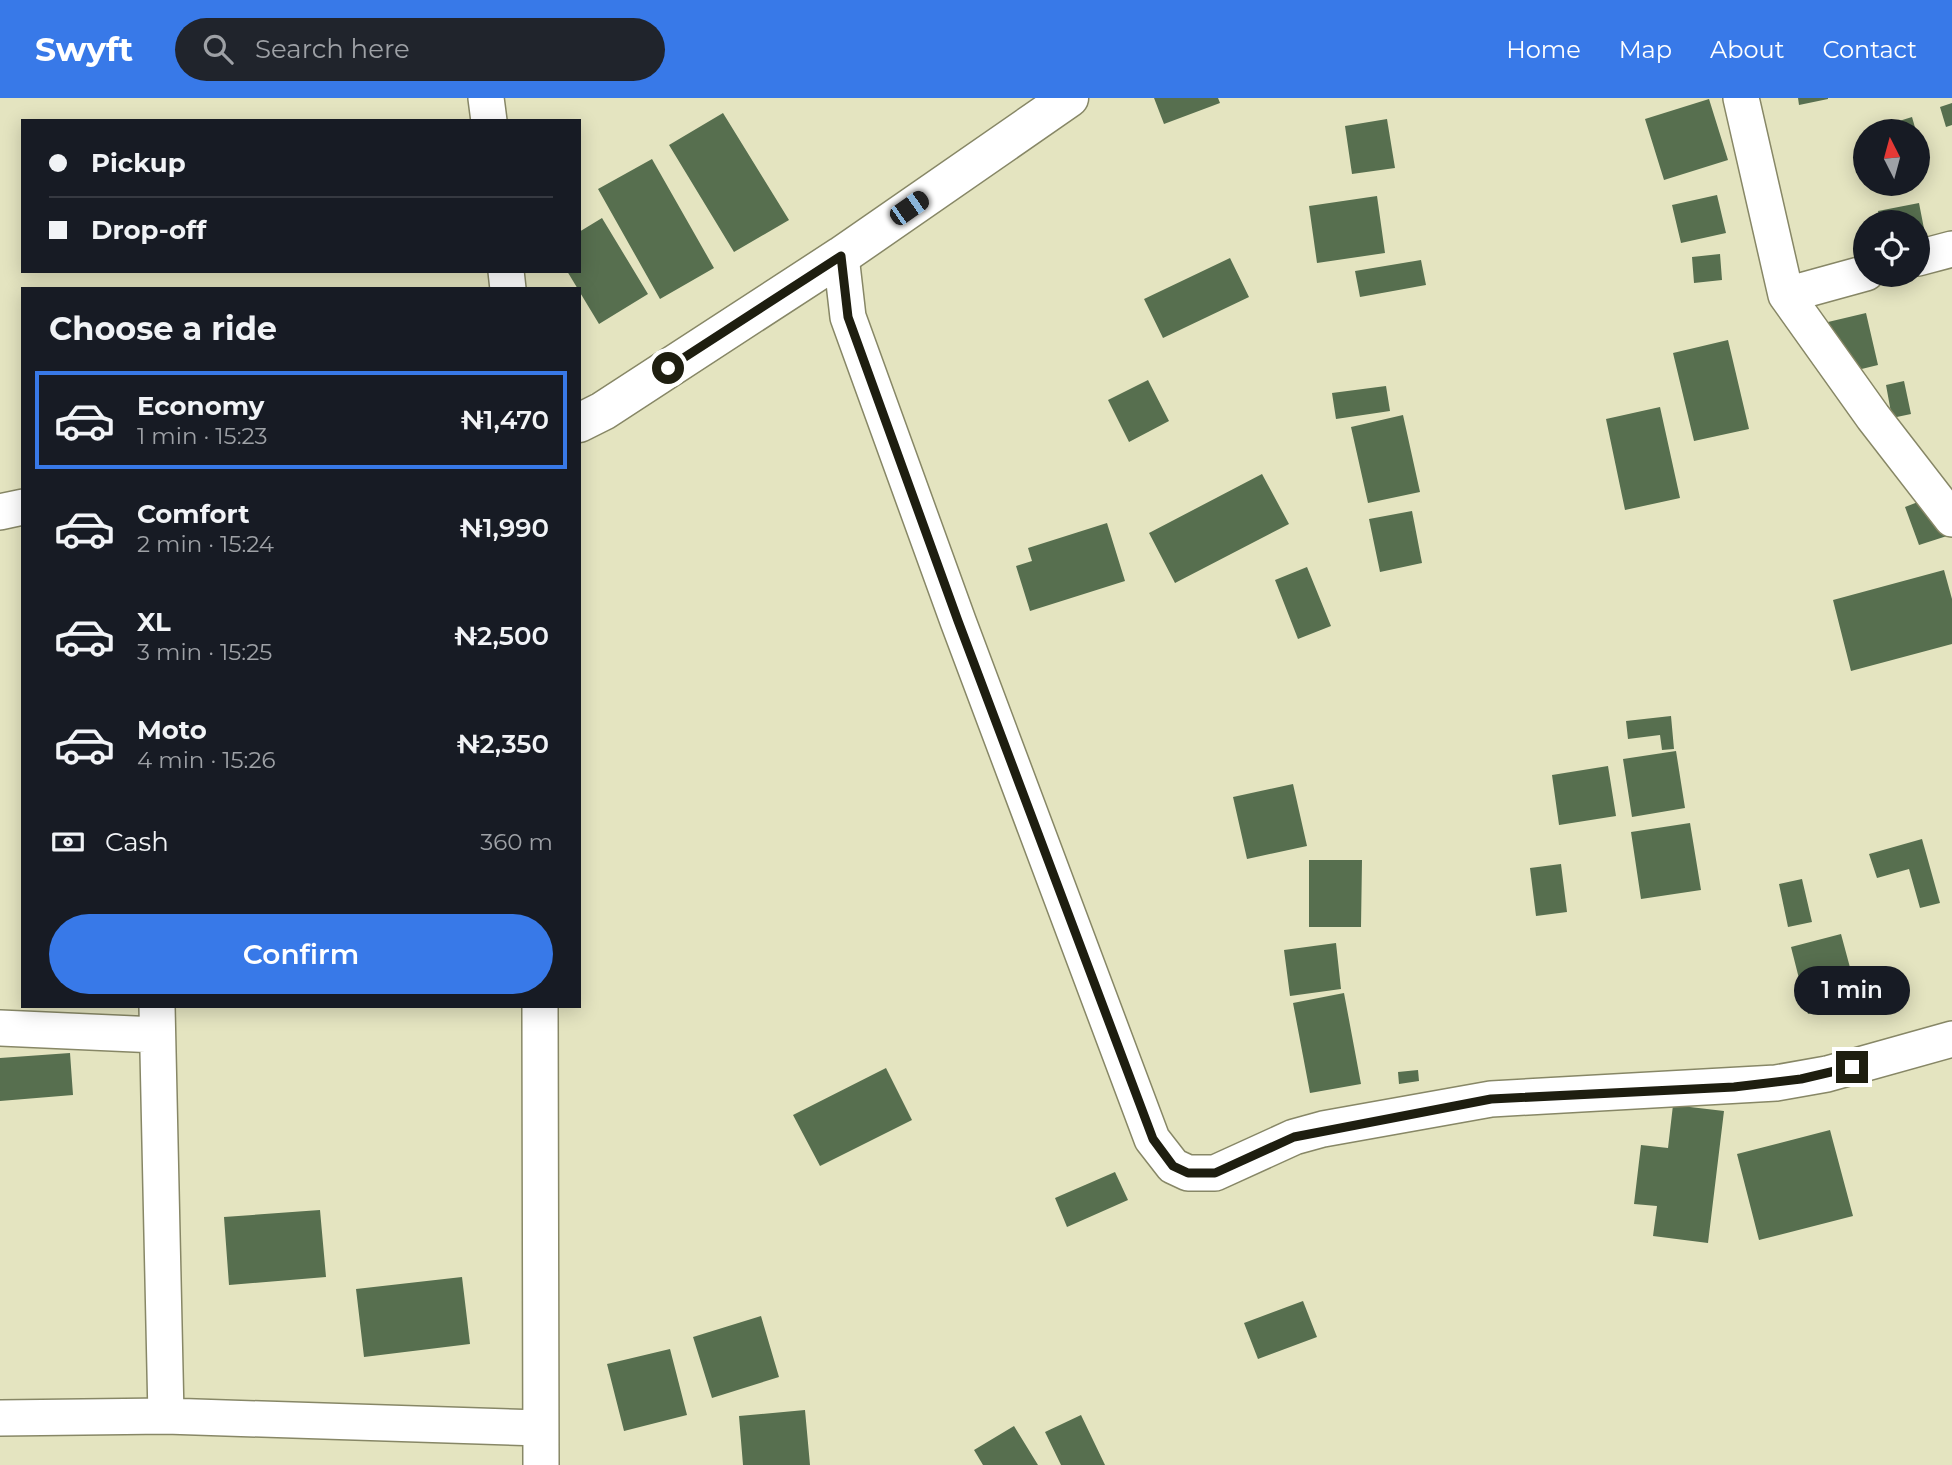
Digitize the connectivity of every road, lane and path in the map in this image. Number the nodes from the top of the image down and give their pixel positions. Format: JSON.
{"nodes":[{"id":1,"x":486,"y":98,"type":"edge"},
{"id":2,"x":1069,"y":98,"type":"edge"},
{"id":3,"x":1741,"y":98,"type":"edge"},
{"id":4,"x":489,"y":119,"type":"edge"},
{"id":5,"x":1952,"y":249,"type":"edge"},
{"id":6,"x":1930,"y":255,"type":"edge"},
{"id":7,"x":841,"y":256,"type":"junction"},
{"id":8,"x":1853,"y":277,"type":"edge"},
{"id":9,"x":1786,"y":295,"type":"junction"},
{"id":10,"x":581,"y":422,"type":"edge"},
{"id":11,"x":21,"y":507,"type":"edge"},
{"id":12,"x":0,"y":512,"type":"edge"},
{"id":13,"x":1952,"y":519,"type":"edge"},
{"id":14,"x":540,"y":1008,"type":"edge"},
{"id":15,"x":157,"y":1021,"type":"edge"},
{"id":16,"x":0,"y":1028,"type":"edge"},
{"id":17,"x":1952,"y":1039,"type":"edge"},
{"id":18,"x":166,"y":1416,"type":"junction"},
{"id":19,"x":0,"y":1418,"type":"edge"},
{"id":20,"x":540,"y":1428,"type":"junction"},
{"id":21,"x":541,"y":1465,"type":"edge"}],
"edges":[{"from":1,"to":4,"type":"street"},
{"from":2,"to":7,"type":"street"},
{"from":3,"to":9,"type":"street"},
{"from":5,"to":6,"type":"street"},
{"from":7,"to":10,"type":"street"},
{"from":7,"to":17,"type":"street"},
{"from":8,"to":9,"type":"street"},
{"from":9,"to":13,"type":"street"},
{"from":11,"to":12,"type":"street"},
{"from":14,"to":20,"type":"street"},
{"from":15,"to":16,"type":"street"},
{"from":15,"to":18,"type":"street"},
{"from":18,"to":19,"type":"street"},
{"from":18,"to":20,"type":"street"},
{"from":20,"to":21,"type":"street"}]}
